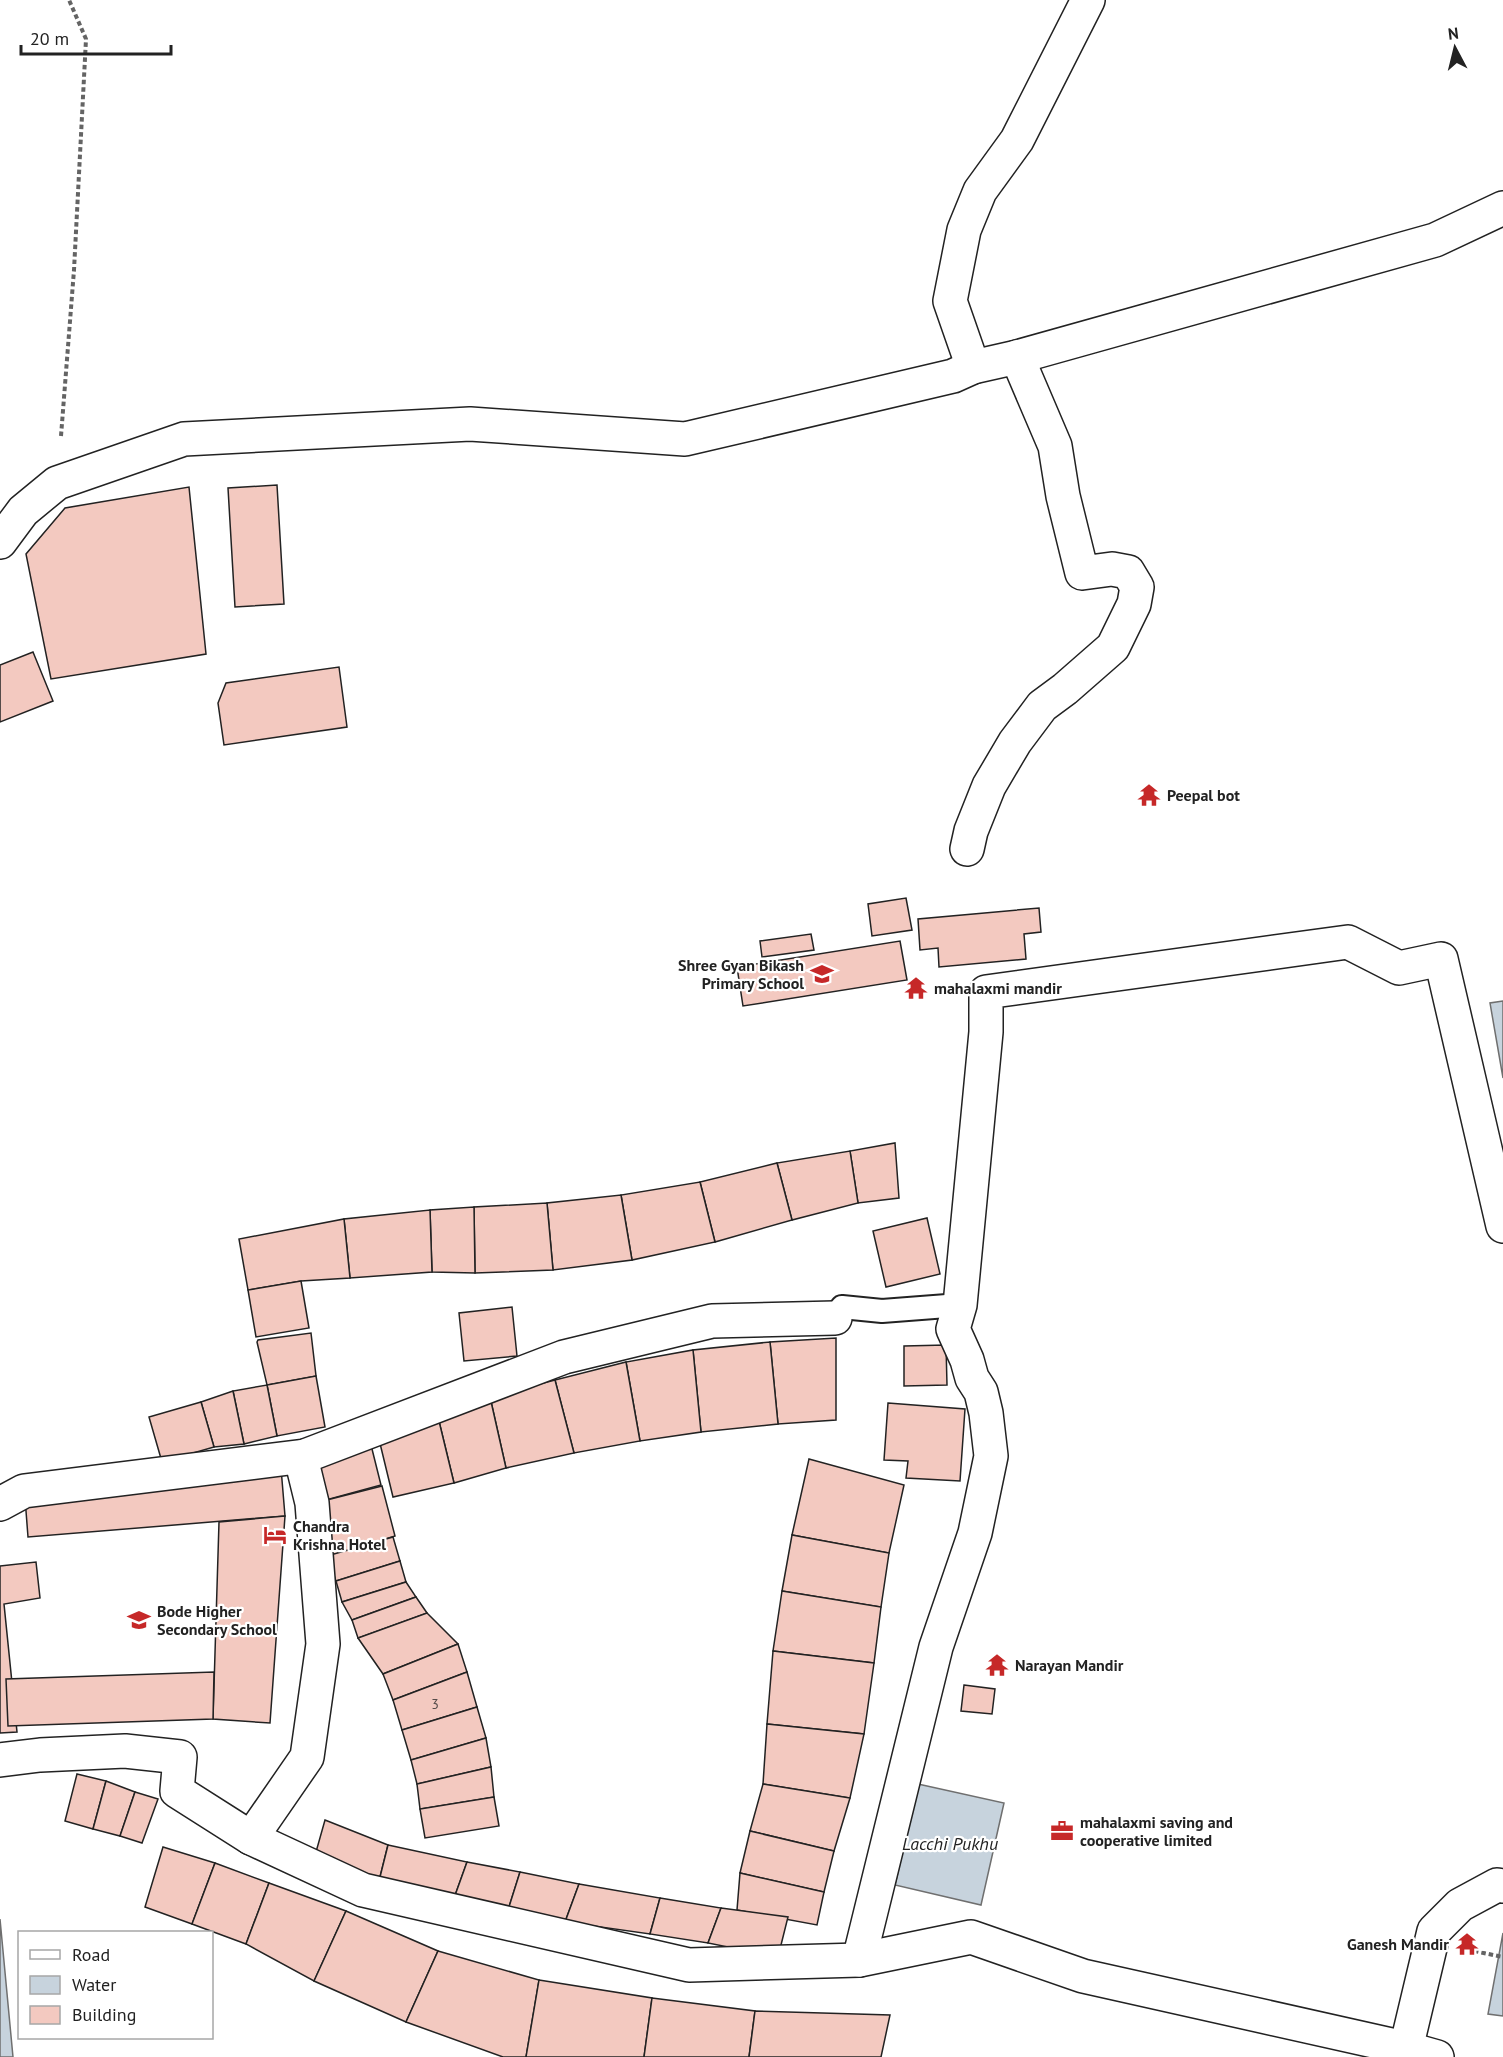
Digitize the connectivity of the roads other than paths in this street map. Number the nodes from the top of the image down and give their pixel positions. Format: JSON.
{"nodes":[{"id":1,"x":1088,"y":0,"type":"edge"},
{"id":2,"x":1503,"y":208,"type":"edge"},
{"id":3,"x":1017,"y":357,"type":"junction"},
{"id":4,"x":973,"y":367,"type":"junction"},
{"id":5,"x":0,"y":542,"type":"edge"},
{"id":6,"x":968,"y":849,"type":"dead end"},
{"id":7,"x":1503,"y":1226,"type":"edge"},
{"id":8,"x":960,"y":1305,"type":"junction"},
{"id":9,"x":835,"y":1318,"type":"joint"},
{"id":10,"x":305,"y":1456,"type":"junction"},
{"id":11,"x":0,"y":1504,"type":"edge"},
{"id":12,"x":0,"y":1760,"type":"edge"},
{"id":13,"x":251,"y":1838,"type":"junction"},
{"id":14,"x":1503,"y":1886,"type":"edge"},
{"id":15,"x":859,"y":1960,"type":"junction"},
{"id":16,"x":1405,"y":2052,"type":"edge"},
{"id":17,"x":1437,"y":2057,"type":"edge"}],
"edges":[{"from":1,"to":4,"type":"street"},
{"from":2,"to":3,"type":"street"},
{"from":3,"to":4,"type":"street"},
{"from":3,"to":6,"type":"street"},
{"from":4,"to":5,"type":"street"},
{"from":7,"to":8,"type":"street"},
{"from":8,"to":9,"type":"lane"},
{"from":8,"to":15,"type":"street"},
{"from":9,"to":10,"type":"street"},
{"from":10,"to":11,"type":"street"},
{"from":10,"to":13,"type":"street"},
{"from":12,"to":13,"type":"street"},
{"from":13,"to":15,"type":"street"},
{"from":14,"to":16,"type":"street"},
{"from":15,"to":16,"type":"street"},
{"from":16,"to":17,"type":"street"}]}
